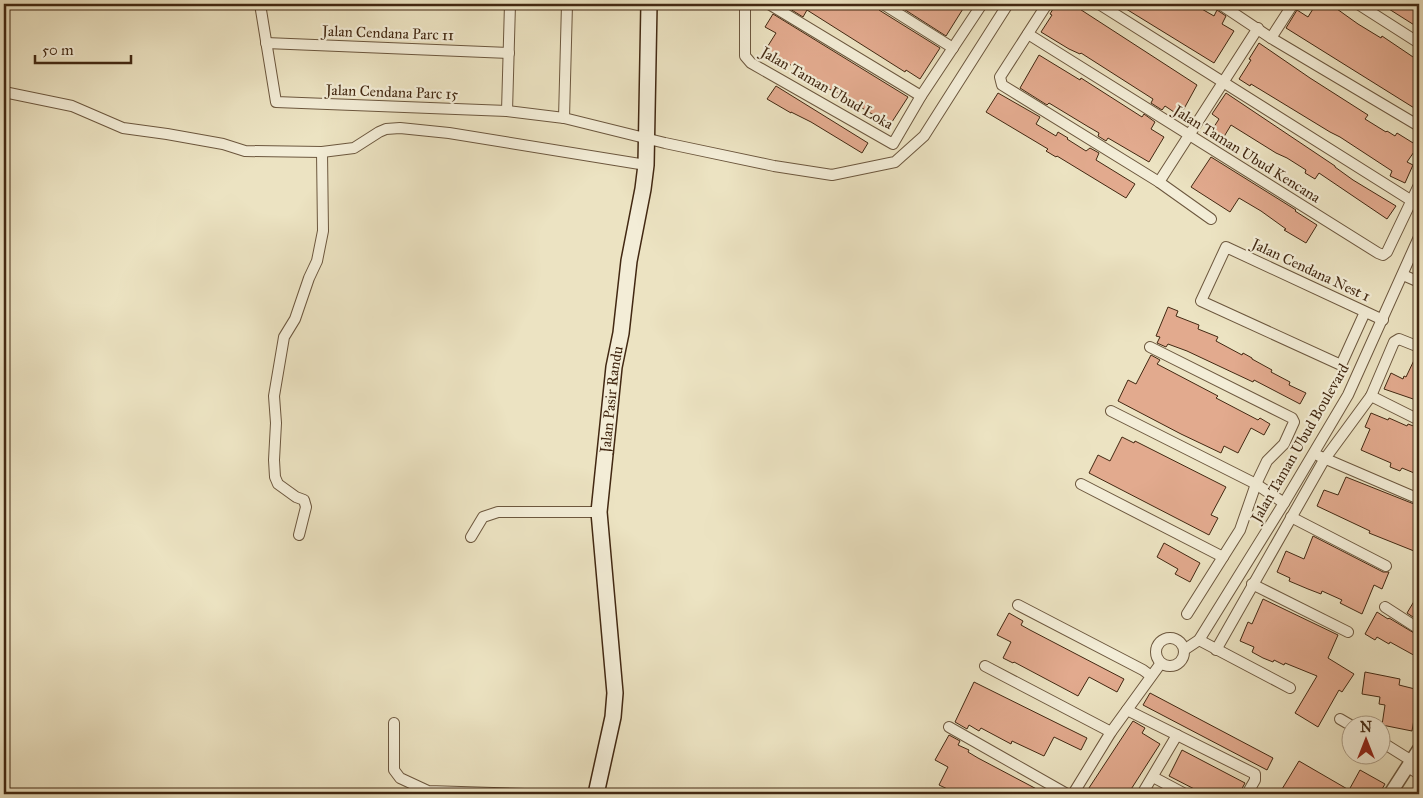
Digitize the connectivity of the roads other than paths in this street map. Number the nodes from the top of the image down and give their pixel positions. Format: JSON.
{"nodes":[{"id":1,"x":260,"y":4,"type":"edge"},
{"id":2,"x":510,"y":4,"type":"edge"},
{"id":3,"x":567,"y":4,"type":"edge"},
{"id":4,"x":650,"y":4,"type":"edge"},
{"id":5,"x":746,"y":4,"type":"edge"},
{"id":6,"x":770,"y":4,"type":"edge"},
{"id":7,"x":883,"y":4,"type":"edge"},
{"id":8,"x":980,"y":4,"type":"edge"},
{"id":9,"x":1008,"y":4,"type":"edge"},
{"id":10,"x":1047,"y":4,"type":"edge"},
{"id":11,"x":1098,"y":4,"type":"edge"},
{"id":12,"x":1220,"y":4,"type":"edge"},
{"id":13,"x":1293,"y":4,"type":"edge"},
{"id":14,"x":1358,"y":4,"type":"edge"},
{"id":15,"x":1258,"y":28,"type":"junction"},
{"id":16,"x":1028,"y":34,"type":"junction"},
{"id":17,"x":1271,"y":38,"type":"junction"},
{"id":18,"x":266,"y":43,"type":"junction"},
{"id":19,"x":1419,"y":43,"type":"edge"},
{"id":20,"x":952,"y":48,"type":"junction"},
{"id":21,"x":509,"y":53,"type":"junction"},
{"id":22,"x":1224,"y":83,"type":"junction"},
{"id":23,"x":4,"y":92,"type":"edge"},
{"id":24,"x":922,"y":96,"type":"junction"},
{"id":25,"x":507,"y":112,"type":"junction"},
{"id":26,"x":564,"y":118,"type":"junction"},
{"id":27,"x":1419,"y":126,"type":"edge"},
{"id":28,"x":1189,"y":136,"type":"junction"},
{"id":29,"x":646,"y":139,"type":"junction"},
{"id":30,"x":322,"y":152,"type":"junction"},
{"id":31,"x":646,"y":165,"type":"junction"},
{"id":32,"x":1159,"y":182,"type":"junction"},
{"id":33,"x":1419,"y":185,"type":"edge"},
{"id":34,"x":1412,"y":201,"type":"junction"},
{"id":35,"x":1210,"y":219,"type":"dead end"},
{"id":36,"x":1419,"y":237,"type":"edge"},
{"id":37,"x":1403,"y":276,"type":"junction"},
{"id":38,"x":1419,"y":282,"type":"edge"},
{"id":39,"x":1365,"y":312,"type":"junction"},
{"id":40,"x":1383,"y":320,"type":"junction"},
{"id":41,"x":1419,"y":347,"type":"edge"},
{"id":42,"x":1150,"y":348,"type":"dead end"},
{"id":43,"x":1371,"y":396,"type":"junction"},
{"id":44,"x":1111,"y":411,"type":"dead end"},
{"id":45,"x":1419,"y":420,"type":"edge"},
{"id":46,"x":1313,"y":454,"type":"junction"},
{"id":47,"x":1324,"y":460,"type":"junction"},
{"id":48,"x":1081,"y":484,"type":"dead end"},
{"id":49,"x":1256,"y":484,"type":"junction"},
{"id":50,"x":1419,"y":499,"type":"edge"},
{"id":51,"x":1284,"y":503,"type":"junction"},
{"id":52,"x":599,"y":512,"type":"junction"},
{"id":53,"x":1291,"y":517,"type":"junction"},
{"id":54,"x":299,"y":535,"type":"dead end"},
{"id":55,"x":471,"y":537,"type":"dead end"},
{"id":56,"x":1223,"y":557,"type":"junction"},
{"id":57,"x":1386,"y":566,"type":"dead end"},
{"id":58,"x":1252,"y":584,"type":"junction"},
{"id":59,"x":1018,"y":605,"type":"dead end"},
{"id":60,"x":1385,"y":606,"type":"dead end"},
{"id":61,"x":1187,"y":614,"type":"dead end"},
{"id":62,"x":1419,"y":629,"type":"edge"},
{"id":63,"x":1348,"y":632,"type":"dead end"},
{"id":64,"x":1199,"y":640,"type":"junction"},
{"id":65,"x":1184,"y":650,"type":"junction"},
{"id":66,"x":1216,"y":650,"type":"junction"},
{"id":67,"x":1162,"y":663,"type":"junction"},
{"id":68,"x":985,"y":666,"type":"dead end"},
{"id":69,"x":1151,"y":676,"type":"junction"},
{"id":70,"x":1290,"y":688,"type":"dead end"},
{"id":71,"x":1127,"y":710,"type":"junction"},
{"id":72,"x":394,"y":723,"type":"dead end"},
{"id":73,"x":949,"y":727,"type":"dead end"},
{"id":74,"x":1111,"y":732,"type":"junction"},
{"id":75,"x":1177,"y":735,"type":"junction"},
{"id":76,"x":1390,"y":749,"type":"edge"},
{"id":77,"x":1419,"y":749,"type":"edge"},
{"id":78,"x":1410,"y":764,"type":"junction"},
{"id":79,"x":1419,"y":774,"type":"edge"},
{"id":80,"x":1152,"y":777,"type":"junction"},
{"id":81,"x":525,"y":794,"type":"edge"},
{"id":82,"x":596,"y":794,"type":"edge"},
{"id":83,"x":1068,"y":794,"type":"edge"},
{"id":84,"x":1073,"y":794,"type":"edge"},
{"id":85,"x":1142,"y":794,"type":"edge"},
{"id":86,"x":1185,"y":794,"type":"edge"},
{"id":87,"x":1247,"y":794,"type":"edge"},
{"id":88,"x":1390,"y":794,"type":"edge"}],
"edges":[{"from":1,"to":18,"type":"street"},
{"from":2,"to":21,"type":"street"},
{"from":3,"to":26,"type":"street"},
{"from":4,"to":29,"type":"main road","name":"Jalan Pasir Randu"},
{"from":5,"to":24,"type":"street","name":"Jalan Taman Ubud Loka"},
{"from":6,"to":24,"type":"street"},
{"from":7,"to":20,"type":"street"},
{"from":8,"to":20,"type":"street","name":"Jalan Taman Ubud Loka"},
{"from":9,"to":29,"type":"street","name":"Jalan Cendana Parc 15"},
{"from":10,"to":16,"type":"street"},
{"from":11,"to":22,"type":"street"},
{"from":12,"to":15,"type":"street"},
{"from":13,"to":17,"type":"street"},
{"from":14,"to":19,"type":"street"},
{"from":15,"to":17,"type":"street"},
{"from":15,"to":22,"type":"street"},
{"from":16,"to":28,"type":"street","name":"Jalan Taman Ubud Kencana"},
{"from":16,"to":32,"type":"street"},
{"from":17,"to":27,"type":"street"},
{"from":18,"to":21,"type":"street","name":"Jalan Cendana Parc 11"},
{"from":18,"to":25,"type":"street","name":"Jalan Cendana Parc 15"},
{"from":20,"to":24,"type":"street","name":"Jalan Taman Ubud Loka"},
{"from":21,"to":25,"type":"street"},
{"from":22,"to":28,"type":"street"},
{"from":22,"to":34,"type":"street"},
{"from":23,"to":30,"type":"street"},
{"from":25,"to":26,"type":"street","name":"Jalan Cendana Parc 15"},
{"from":26,"to":29,"type":"street","name":"Jalan Cendana Parc 15"},
{"from":28,"to":32,"type":"street"},
{"from":28,"to":34,"type":"street","name":"Jalan Taman Ubud Kencana"},
{"from":29,"to":31,"type":"main road","name":"Jalan Pasir Randu"},
{"from":30,"to":31,"type":"street"},
{"from":30,"to":54,"type":"street"},
{"from":31,"to":52,"type":"main road","name":"Jalan Pasir Randu"},
{"from":32,"to":35,"type":"street"},
{"from":33,"to":34,"type":"street","name":"Jalan Taman Ubud Kencana"},
{"from":36,"to":37,"type":"street","name":"Jalan Taman Ubud Boulevard"},
{"from":37,"to":38,"type":"street"},
{"from":37,"to":40,"type":"street","name":"Jalan Taman Ubud Boulevard"},
{"from":39,"to":39,"type":"street","name":"Jalan Cendana Nest 1"},
{"from":39,"to":40,"type":"street","name":"Jalan Cendana Nest 1"},
{"from":40,"to":46,"type":"street","name":"Jalan Taman Ubud Boulevard"},
{"from":41,"to":43,"type":"street"},
{"from":42,"to":49,"type":"street"},
{"from":43,"to":45,"type":"street"},
{"from":43,"to":47,"type":"street"},
{"from":44,"to":49,"type":"street"},
{"from":46,"to":47,"type":"street"},
{"from":46,"to":51,"type":"street","name":"Jalan Taman Ubud Boulevard"},
{"from":47,"to":50,"type":"street"},
{"from":47,"to":53,"type":"street"},
{"from":48,"to":56,"type":"street"},
{"from":49,"to":51,"type":"street"},
{"from":49,"to":56,"type":"street"},
{"from":51,"to":64,"type":"street","name":"Jalan Taman Ubud Boulevard"},
{"from":52,"to":55,"type":"street"},
{"from":52,"to":82,"type":"main road","name":"Jalan Pasir Randu"},
{"from":53,"to":57,"type":"street"},
{"from":53,"to":58,"type":"street"},
{"from":56,"to":61,"type":"street"},
{"from":58,"to":63,"type":"street"},
{"from":58,"to":66,"type":"street"},
{"from":59,"to":69,"type":"street"},
{"from":60,"to":62,"type":"street"},
{"from":64,"to":65,"type":"street","name":"Jalan Taman Ubud Boulevard"},
{"from":64,"to":66,"type":"street"},
{"from":65,"to":67,"type":"street"},
{"from":65,"to":67,"type":"street"},
{"from":66,"to":70,"type":"street"},
{"from":67,"to":69,"type":"street"},
{"from":68,"to":74,"type":"street"},
{"from":69,"to":71,"type":"street"},
{"from":71,"to":74,"type":"street"},
{"from":71,"to":75,"type":"street"},
{"from":72,"to":81,"type":"street"},
{"from":73,"to":83,"type":"street"},
{"from":74,"to":84,"type":"street"},
{"from":75,"to":80,"type":"street"},
{"from":75,"to":87,"type":"street"},
{"from":76,"to":78,"type":"street"},
{"from":77,"to":78,"type":"street"},
{"from":78,"to":79,"type":"street"},
{"from":78,"to":88,"type":"street"},
{"from":80,"to":85,"type":"street"},
{"from":80,"to":86,"type":"street"}]}
